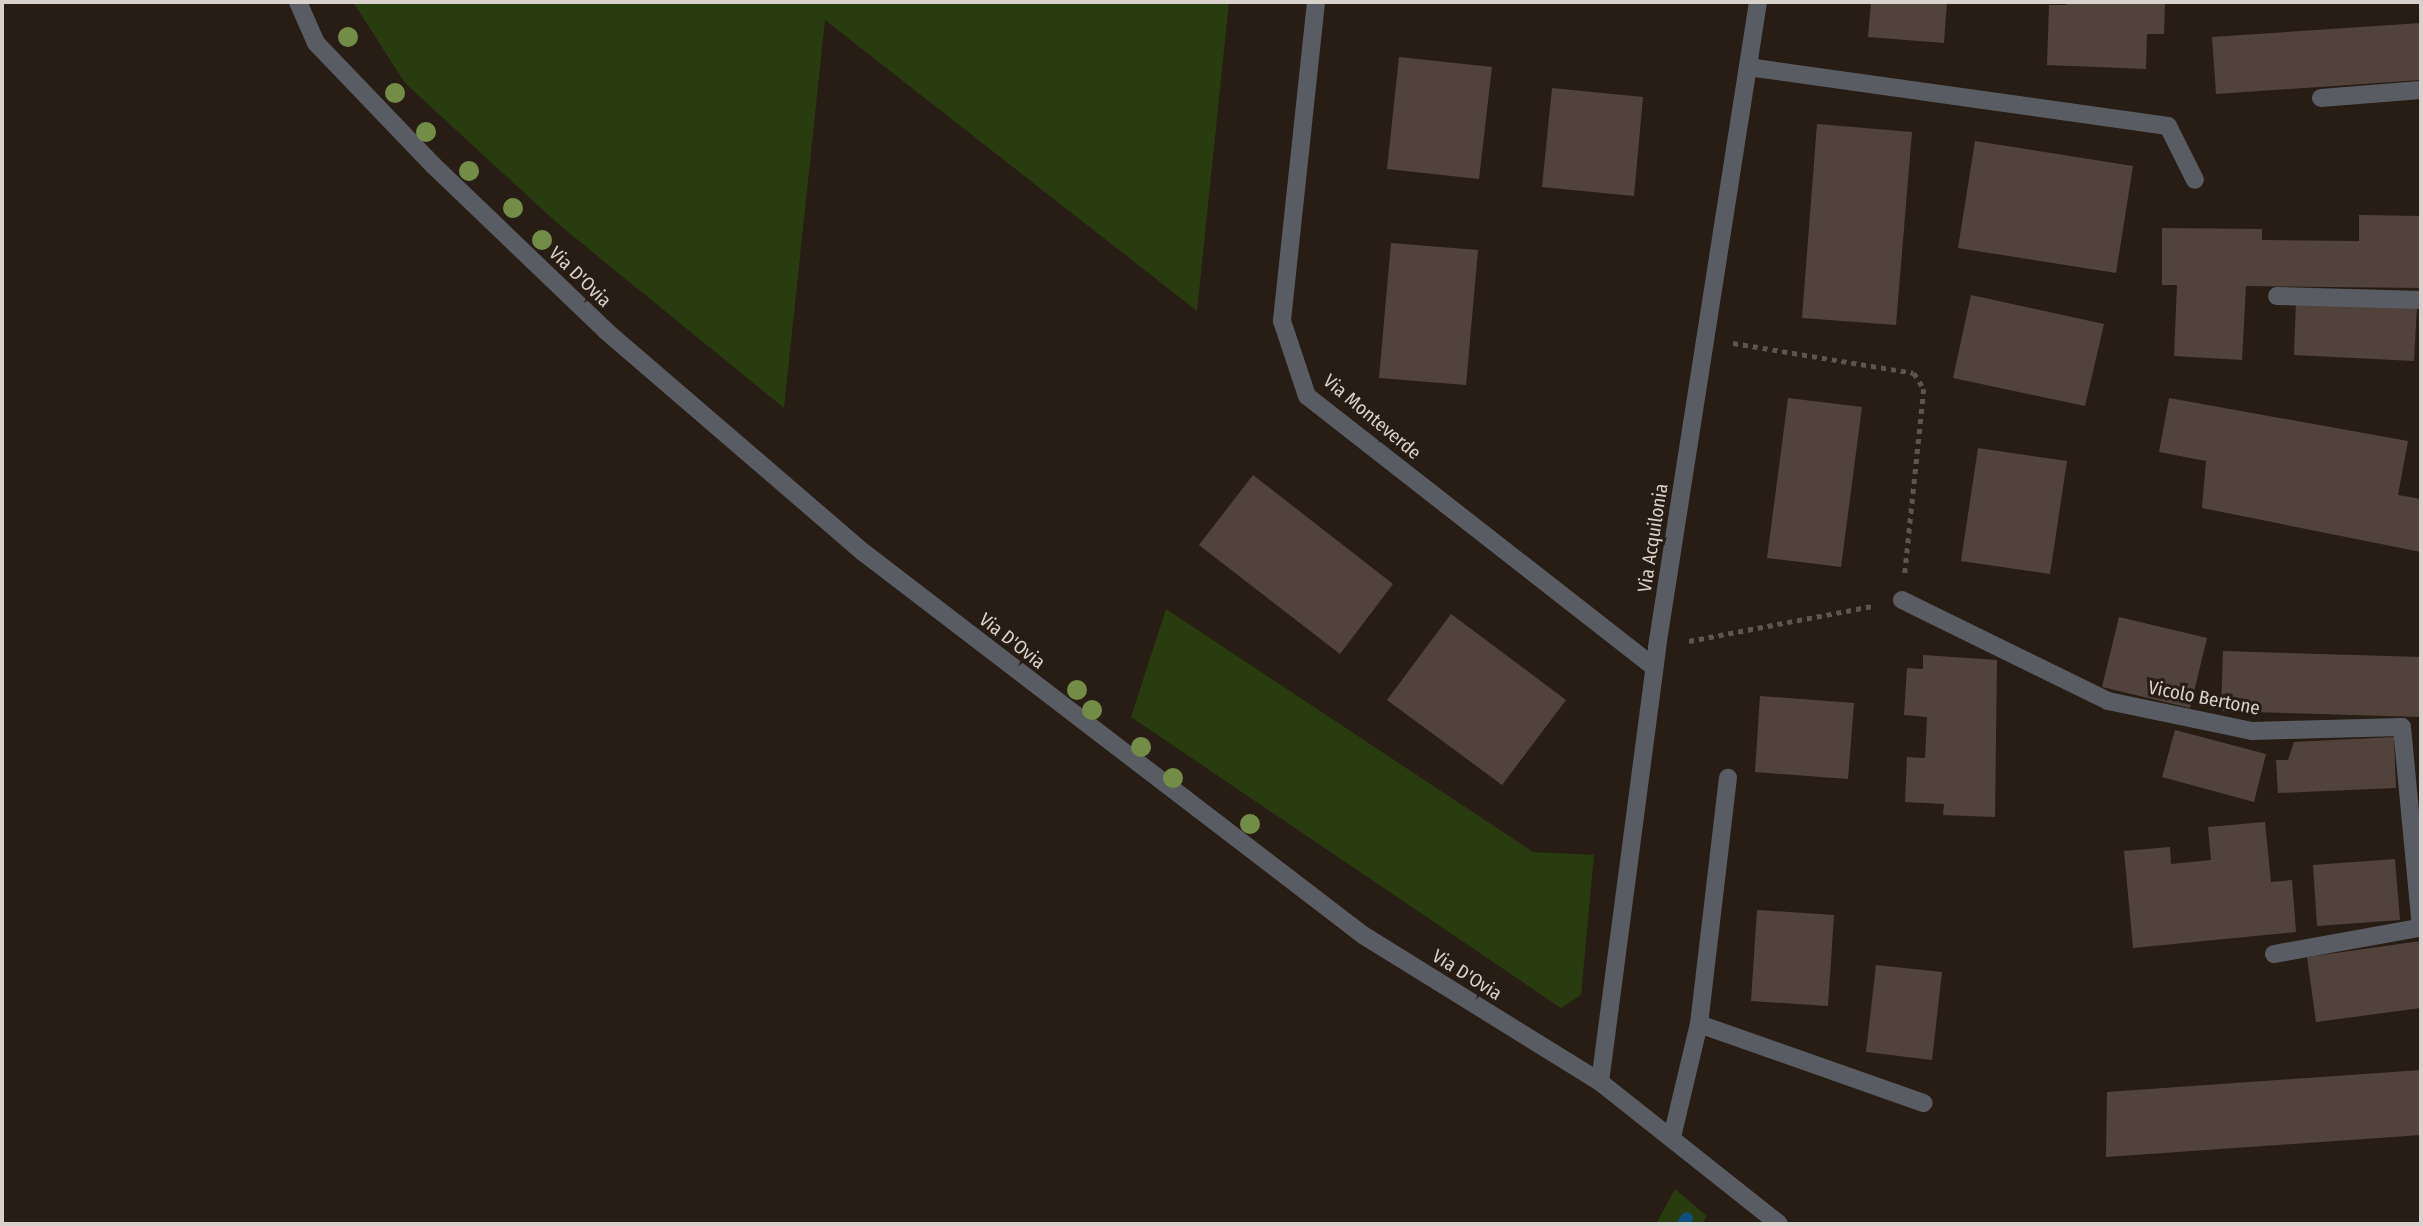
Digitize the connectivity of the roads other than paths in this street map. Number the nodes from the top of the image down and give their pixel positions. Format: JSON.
{"nodes":[{"id":1,"x":298,"y":2,"type":"edge"},
{"id":2,"x":1316,"y":2,"type":"edge"},
{"id":3,"x":1758,"y":2,"type":"edge"},
{"id":4,"x":1748,"y":67,"type":"junction"},
{"id":5,"x":2421,"y":90,"type":"edge"},
{"id":6,"x":2321,"y":98,"type":"dead end"},
{"id":7,"x":2195,"y":180,"type":"dead end"},
{"id":8,"x":2277,"y":296,"type":"dead end"},
{"id":9,"x":2421,"y":300,"type":"edge"},
{"id":10,"x":1902,"y":600,"type":"road end"},
{"id":11,"x":1654,"y":667,"type":"junction"},
{"id":12,"x":1728,"y":778,"type":"dead end"},
{"id":13,"x":2420,"y":928,"type":"edge"},
{"id":14,"x":2274,"y":954,"type":"dead end"},
{"id":15,"x":1699,"y":1024,"type":"junction"},
{"id":16,"x":1600,"y":1082,"type":"junction"},
{"id":17,"x":1923,"y":1103,"type":"dead end"},
{"id":18,"x":1672,"y":1137,"type":"junction"},
{"id":19,"x":1779,"y":1224,"type":"edge"}],
"edges":[{"from":1,"to":16,"type":"street","name":"Via D'Ovia"},
{"from":2,"to":11,"type":"street","name":"Via Monteverde"},
{"from":3,"to":4,"type":"street","name":"Via Acquilonia"},
{"from":4,"to":7,"type":"street"},
{"from":4,"to":11,"type":"street","name":"Via Acquilonia"},
{"from":5,"to":6,"type":"street"},
{"from":8,"to":9,"type":"street"},
{"from":10,"to":13,"type":"street","name":"Vicolo Bertone"},
{"from":11,"to":16,"type":"street","name":"Via Acquilonia"},
{"from":12,"to":15,"type":"street"},
{"from":13,"to":14,"type":"street"},
{"from":15,"to":17,"type":"street"},
{"from":15,"to":18,"type":"street"},
{"from":16,"to":18,"type":"street","name":"Via D'Ovia"},
{"from":18,"to":19,"type":"street","name":"Via D'Ovia"}]}
